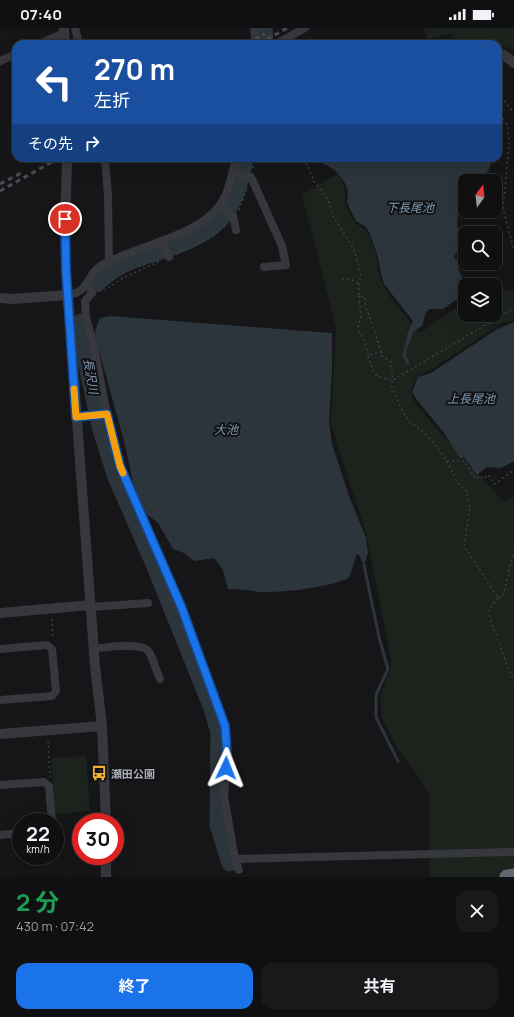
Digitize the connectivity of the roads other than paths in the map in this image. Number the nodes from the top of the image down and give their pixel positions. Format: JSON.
{"nodes":[{"id":1,"x":75,"y":28,"type":"edge"},
{"id":2,"x":254,"y":28,"type":"edge"},
{"id":3,"x":305,"y":28,"type":"edge"},
{"id":4,"x":64,"y":30,"type":"edge"},
{"id":5,"x":46,"y":40,"type":"edge"},
{"id":6,"x":65,"y":40,"type":"edge"},
{"id":7,"x":78,"y":40,"type":"edge"},
{"id":8,"x":256,"y":40,"type":"edge"},
{"id":9,"x":283,"y":40,"type":"edge"},
{"id":10,"x":502,"y":55,"type":"edge"},
{"id":11,"x":12,"y":56,"type":"edge"},
{"id":12,"x":0,"y":61,"type":"edge"},
{"id":13,"x":514,"y":63,"type":"edge"},
{"id":14,"x":67,"y":162,"type":"edge"},
{"id":15,"x":105,"y":162,"type":"edge"},
{"id":16,"x":235,"y":162,"type":"edge"},
{"id":17,"x":232,"y":173,"type":"junction"},
{"id":18,"x":220,"y":206,"type":"junction"},
{"id":19,"x":236,"y":230,"type":"dead end"},
{"id":20,"x":161,"y":241,"type":"junction"},
{"id":21,"x":169,"y":256,"type":"dead end"},
{"id":22,"x":109,"y":261,"type":"junction"},
{"id":23,"x":264,"y":267,"type":"dead end"},
{"id":24,"x":88,"y":283,"type":"junction"},
{"id":25,"x":67,"y":295,"type":"junction"},
{"id":26,"x":0,"y":298,"type":"edge"},
{"id":27,"x":106,"y":414,"type":"junction"},
{"id":28,"x":76,"y":417,"type":"junction"},
{"id":29,"x":148,"y":603,"type":"dead end"},
{"id":30,"x":91,"y":606,"type":"junction"},
{"id":31,"x":0,"y":613,"type":"edge"},
{"id":32,"x":94,"y":648,"type":"junction"},
{"id":33,"x":0,"y":649,"type":"edge"},
{"id":34,"x":160,"y":679,"type":"dead end"},
{"id":35,"x":0,"y":700,"type":"edge"},
{"id":36,"x":102,"y":726,"type":"junction"},
{"id":37,"x":0,"y":734,"type":"edge"},
{"id":38,"x":0,"y":785,"type":"edge"},
{"id":39,"x":51,"y":813,"type":"edge"},
{"id":40,"x":106,"y":813,"type":"edge"},
{"id":41,"x":12,"y":834,"type":"edge"},
{"id":42,"x":0,"y":835,"type":"edge"},
{"id":43,"x":514,"y":852,"type":"edge"},
{"id":44,"x":235,"y":858,"type":"junction"},
{"id":45,"x":106,"y":865,"type":"edge"},
{"id":46,"x":239,"y":870,"type":"dead end"},
{"id":47,"x":514,"y":876,"type":"edge"},
{"id":48,"x":106,"y":877,"type":"edge"},
{"id":49,"x":507,"y":877,"type":"edge"}],
"edges":[{"from":1,"to":7,"type":"street"},
{"from":2,"to":8,"type":"street"},
{"from":3,"to":9,"type":"street"},
{"from":4,"to":5,"type":"street"},
{"from":4,"to":6,"type":"street"},
{"from":10,"to":13,"type":"street"},
{"from":11,"to":12,"type":"street"},
{"from":14,"to":25,"type":"street"},
{"from":15,"to":22,"type":"street"},
{"from":16,"to":17,"type":"street"},
{"from":17,"to":18,"type":"street"},
{"from":17,"to":23,"type":"street"},
{"from":18,"to":19,"type":"street"},
{"from":18,"to":20,"type":"street"},
{"from":20,"to":21,"type":"street"},
{"from":20,"to":22,"type":"street"},
{"from":22,"to":24,"type":"street"},
{"from":24,"to":25,"type":"street"},
{"from":24,"to":27,"type":"street"},
{"from":25,"to":26,"type":"street"},
{"from":25,"to":28,"type":"street"},
{"from":27,"to":28,"type":"street"},
{"from":27,"to":44,"type":"street"},
{"from":28,"to":30,"type":"street"},
{"from":29,"to":30,"type":"street"},
{"from":30,"to":31,"type":"street"},
{"from":30,"to":32,"type":"street"},
{"from":32,"to":34,"type":"street"},
{"from":32,"to":36,"type":"street"},
{"from":33,"to":35,"type":"street"},
{"from":36,"to":37,"type":"street"},
{"from":36,"to":40,"type":"street"},
{"from":38,"to":39,"type":"street"},
{"from":41,"to":42,"type":"street"},
{"from":43,"to":44,"type":"street"},
{"from":44,"to":46,"type":"street"},
{"from":45,"to":48,"type":"street"},
{"from":47,"to":49,"type":"highway"}]}
